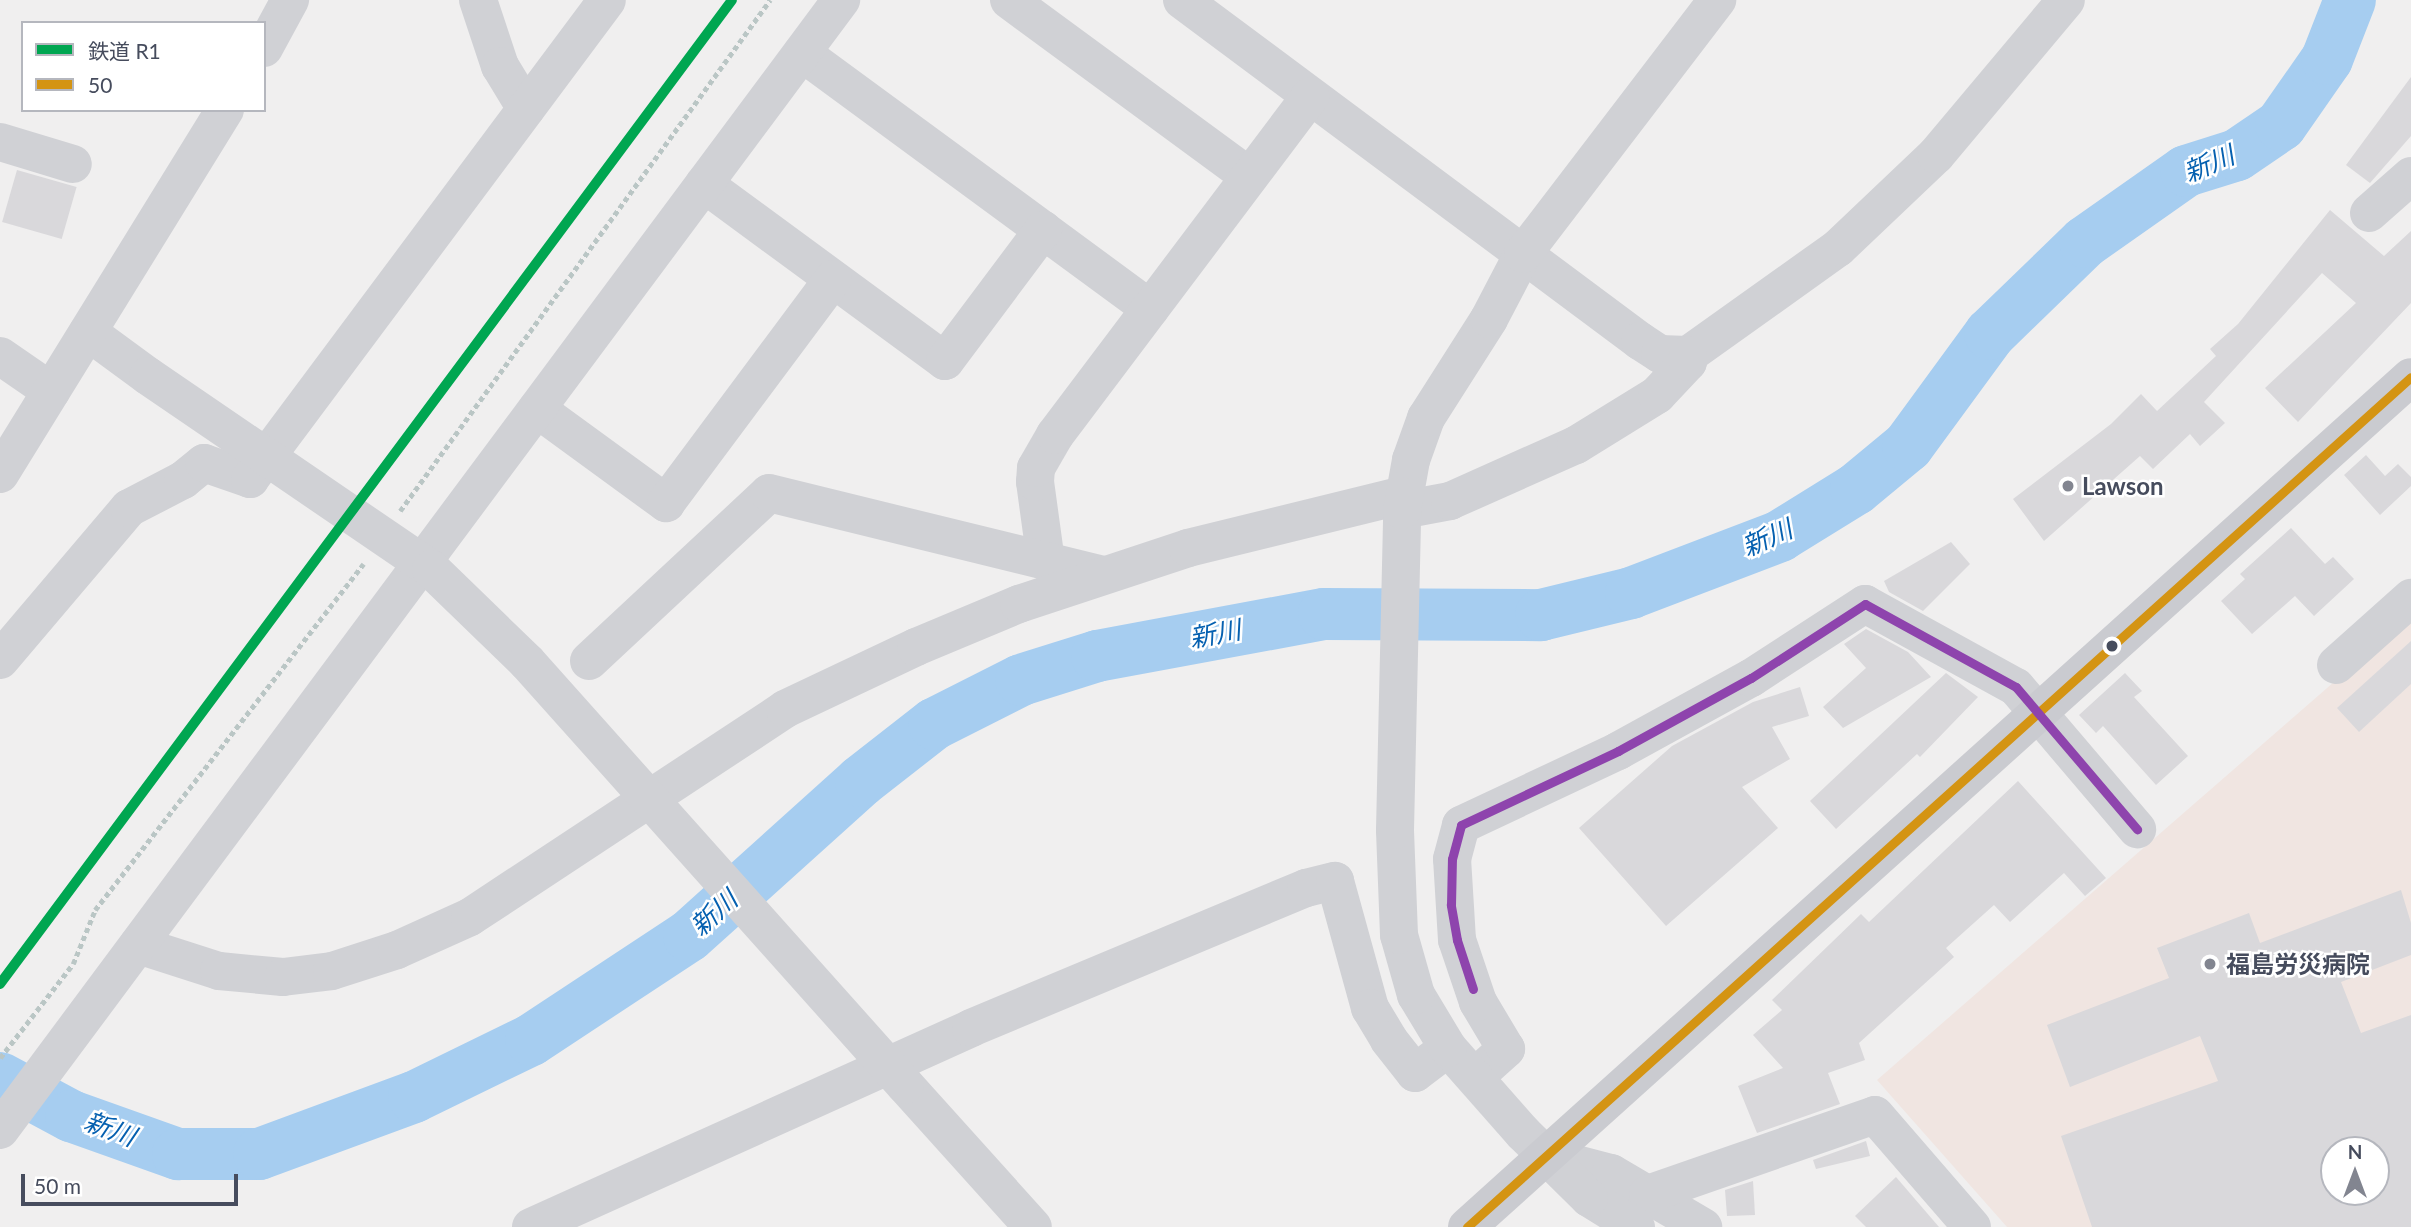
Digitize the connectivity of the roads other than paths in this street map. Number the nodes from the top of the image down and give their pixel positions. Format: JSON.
{"nodes":[{"id":1,"x":290,"y":0,"type":"edge"},
{"id":2,"x":478,"y":0,"type":"edge"},
{"id":3,"x":607,"y":0,"type":"edge"},
{"id":4,"x":841,"y":0,"type":"edge"},
{"id":5,"x":1009,"y":0,"type":"edge"},
{"id":6,"x":1182,"y":0,"type":"edge"},
{"id":7,"x":1717,"y":0,"type":"edge"},
{"id":8,"x":2066,"y":0,"type":"edge"},
{"id":9,"x":266,"y":44,"type":"edge"},
{"id":10,"x":802,"y":53,"type":"junction"},
{"id":11,"x":1310,"y":96,"type":"junction"},
{"id":12,"x":526,"y":109,"type":"junction"},
{"id":13,"x":224,"y":112,"type":"edge"},
{"id":14,"x":0,"y":142,"type":"edge"},
{"id":15,"x":74,"y":164,"type":"dead end"},
{"id":16,"x":1249,"y":176,"type":"junction"},
{"id":17,"x":2411,"y":176,"type":"edge"},
{"id":18,"x":704,"y":184,"type":"junction"},
{"id":19,"x":2369,"y":213,"type":"dead end"},
{"id":20,"x":1043,"y":230,"type":"junction"},
{"id":21,"x":1523,"y":254,"type":"junction"},
{"id":22,"x":833,"y":279,"type":"junction"},
{"id":23,"x":1150,"y":309,"type":"junction"},
{"id":24,"x":88,"y":332,"type":"junction"},
{"id":25,"x":1688,"y":355,"type":"junction"},
{"id":26,"x":0,"y":356,"type":"edge"},
{"id":27,"x":2411,"y":377,"type":"edge"},
{"id":28,"x":51,"y":391,"type":"junction"},
{"id":29,"x":537,"y":409,"type":"junction"},
{"id":30,"x":0,"y":474,"type":"edge"},
{"id":31,"x":1402,"y":512,"type":"junction"},
{"id":32,"x":1046,"y":562,"type":"junction"},
{"id":33,"x":1107,"y":575,"type":"junction"},
{"id":34,"x":2411,"y":598,"type":"edge"},
{"id":35,"x":0,"y":660,"type":"edge"},
{"id":36,"x":589,"y":660,"type":"dead end"},
{"id":37,"x":2336,"y":665,"type":"dead end"},
{"id":38,"x":2039,"y":711,"type":"junction"},
{"id":39,"x":2137,"y":829,"type":"dead end"},
{"id":40,"x":129,"y":957,"type":"junction"},
{"id":41,"x":1448,"y":1048,"type":"junction"},
{"id":42,"x":1475,"y":1077,"type":"junction"},
{"id":43,"x":0,"y":1130,"type":"edge"},
{"id":44,"x":1547,"y":1157,"type":"junction"},
{"id":45,"x":1642,"y":1211,"type":"edge"},
{"id":46,"x":1018,"y":1222,"type":"edge"},
{"id":47,"x":531,"y":1227,"type":"edge"},
{"id":48,"x":1467,"y":1227,"type":"edge"},
{"id":49,"x":1703,"y":1227,"type":"edge"},
{"id":50,"x":1972,"y":1227,"type":"edge"}],
"edges":[{"from":1,"to":9,"type":"street"},
{"from":2,"to":12,"type":"street"},
{"from":3,"to":12,"type":"street"},
{"from":4,"to":10,"type":"street"},
{"from":5,"to":16,"type":"street"},
{"from":6,"to":11,"type":"street"},
{"from":7,"to":21,"type":"street"},
{"from":8,"to":25,"type":"street"},
{"from":10,"to":18,"type":"street"},
{"from":10,"to":20,"type":"street"},
{"from":11,"to":16,"type":"street"},
{"from":11,"to":21,"type":"street"},
{"from":12,"to":35,"type":"street"},
{"from":13,"to":24,"type":"street"},
{"from":14,"to":15,"type":"street"},
{"from":16,"to":23,"type":"street"},
{"from":17,"to":19,"type":"street"},
{"from":18,"to":22,"type":"street"},
{"from":18,"to":29,"type":"street"},
{"from":20,"to":22,"type":"street"},
{"from":20,"to":23,"type":"street"},
{"from":21,"to":25,"type":"street"},
{"from":21,"to":31,"type":"street"},
{"from":22,"to":29,"type":"street"},
{"from":23,"to":32,"type":"street"},
{"from":24,"to":28,"type":"street"},
{"from":24,"to":46,"type":"street","bridge":true},
{"from":25,"to":31,"type":"street"},
{"from":26,"to":28,"type":"street"},
{"from":27,"to":38,"type":"main road"},
{"from":28,"to":30,"type":"street"},
{"from":29,"to":40,"type":"street"},
{"from":31,"to":33,"type":"street"},
{"from":31,"to":41,"type":"street"},
{"from":32,"to":33,"type":"street"},
{"from":32,"to":36,"type":"street"},
{"from":33,"to":40,"type":"street"},
{"from":34,"to":37,"type":"street"},
{"from":38,"to":39,"type":"street"},
{"from":38,"to":42,"type":"street"},
{"from":38,"to":44,"type":"main road"},
{"from":40,"to":43,"type":"street"},
{"from":41,"to":42,"type":"street"},
{"from":41,"to":47,"type":"street"},
{"from":42,"to":44,"type":"street"},
{"from":44,"to":45,"type":"street"},
{"from":44,"to":48,"type":"main road"},
{"from":45,"to":49,"type":"street"},
{"from":45,"to":50,"type":"street"}]}
